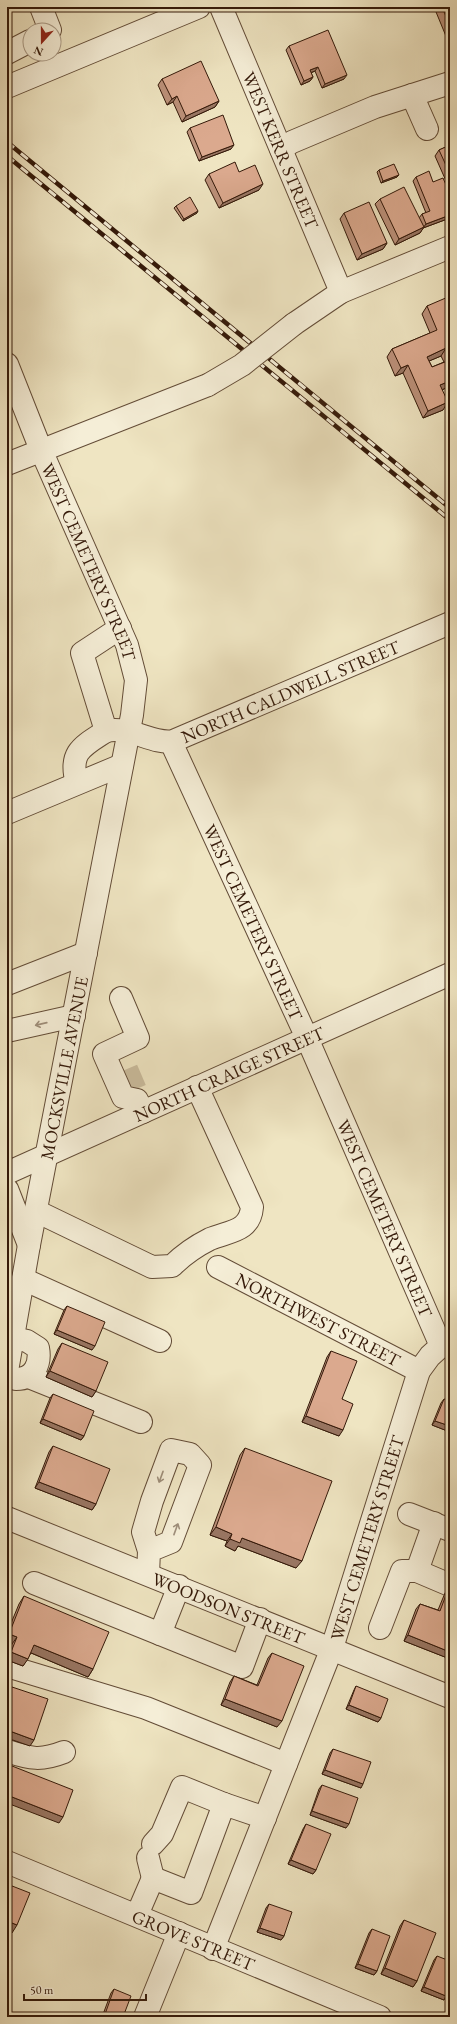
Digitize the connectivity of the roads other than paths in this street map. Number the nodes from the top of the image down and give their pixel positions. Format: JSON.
{"nodes":[{"id":1,"x":41,"y":7,"type":"edge"},
{"id":2,"x":199,"y":7,"type":"edge"},
{"id":3,"x":221,"y":7,"type":"edge"},
{"id":4,"x":47,"y":22,"type":"edge"},
{"id":5,"x":22,"y":45,"type":"edge"},
{"id":6,"x":7,"y":53,"type":"edge"},
{"id":7,"x":450,"y":83,"type":"edge"},
{"id":8,"x":7,"y":87,"type":"edge"},
{"id":9,"x":412,"y":95,"type":"junction"},
{"id":10,"x":427,"y":129,"type":"dead end"},
{"id":11,"x":281,"y":149,"type":"junction"},
{"id":12,"x":450,"y":247,"type":"edge"},
{"id":13,"x":341,"y":292,"type":"junction"},
{"id":14,"x":7,"y":364,"type":"edge"},
{"id":15,"x":41,"y":450,"type":"junction"},
{"id":16,"x":7,"y":464,"type":"edge"},
{"id":17,"x":450,"y":623,"type":"edge"},
{"id":18,"x":120,"y":628,"type":"junction"},
{"id":19,"x":106,"y":731,"type":"junction"},
{"id":20,"x":129,"y":732,"type":"junction"},
{"id":21,"x":171,"y":742,"type":"junction"},
{"id":22,"x":122,"y":765,"type":"junction"},
{"id":23,"x":77,"y":783,"type":"junction"},
{"id":24,"x":7,"y":813,"type":"edge"},
{"id":25,"x":86,"y":953,"type":"junction"},
{"id":26,"x":450,"y":974,"type":"edge"},
{"id":27,"x":7,"y":984,"type":"edge"},
{"id":28,"x":121,"y":998,"type":"dead end"},
{"id":29,"x":74,"y":1016,"type":"junction"},
{"id":30,"x":7,"y":1031,"type":"edge"},
{"id":31,"x":307,"y":1038,"type":"junction"},
{"id":32,"x":118,"y":1048,"type":"junction"},
{"id":33,"x":127,"y":1069,"type":"tunnel mouth"},
{"id":34,"x":197,"y":1087,"type":"junction"},
{"id":35,"x":138,"y":1101,"type":"junction"},
{"id":36,"x":47,"y":1155,"type":"junction"},
{"id":37,"x":7,"y":1187,"type":"edge"},
{"id":38,"x":36,"y":1211,"type":"junction"},
{"id":39,"x":29,"y":1245,"type":"junction"},
{"id":40,"x":218,"y":1268,"type":"dead end"},
{"id":41,"x":23,"y":1279,"type":"junction"},
{"id":42,"x":13,"y":1338,"type":"junction"},
{"id":43,"x":160,"y":1340,"type":"dead end"},
{"id":44,"x":445,"y":1344,"type":"edge"},
{"id":45,"x":7,"y":1371,"type":"edge"},
{"id":46,"x":419,"y":1371,"type":"junction"},
{"id":47,"x":29,"y":1377,"type":"junction"},
{"id":48,"x":7,"y":1379,"type":"edge"},
{"id":49,"x":141,"y":1422,"type":"dead end"},
{"id":50,"x":409,"y":1514,"type":"dead end"},
{"id":51,"x":7,"y":1518,"type":"edge"},
{"id":52,"x":442,"y":1527,"type":"edge"},
{"id":53,"x":149,"y":1551,"type":"dead end"},
{"id":54,"x":417,"y":1571,"type":"junction"},
{"id":55,"x":148,"y":1574,"type":"junction"},
{"id":56,"x":34,"y":1583,"type":"dead end"},
{"id":57,"x":450,"y":1585,"type":"edge"},
{"id":58,"x":179,"y":1586,"type":"junction"},
{"id":59,"x":260,"y":1619,"type":"junction"},
{"id":60,"x":380,"y":1628,"type":"dead end"},
{"id":61,"x":160,"y":1634,"type":"junction"},
{"id":62,"x":332,"y":1648,"type":"junction"},
{"id":63,"x":7,"y":1666,"type":"edge"},
{"id":64,"x":450,"y":1697,"type":"edge"},
{"id":65,"x":7,"y":1751,"type":"edge"},
{"id":66,"x":64,"y":1752,"type":"dead end"},
{"id":67,"x":286,"y":1764,"type":"junction"},
{"id":68,"x":224,"y":1804,"type":"junction"},
{"id":69,"x":265,"y":1818,"type":"junction"},
{"id":70,"x":152,"y":1860,"type":"junction"},
{"id":71,"x":7,"y":1862,"type":"edge"},
{"id":72,"x":136,"y":1915,"type":"junction"},
{"id":73,"x":179,"y":1933,"type":"junction"},
{"id":74,"x":213,"y":1949,"type":"junction"},
{"id":75,"x":145,"y":2017,"type":"edge"},
{"id":76,"x":380,"y":2017,"type":"edge"}],
"edges":[{"from":1,"to":4,"type":"street"},
{"from":2,"to":8,"type":"street"},
{"from":3,"to":11,"type":"street","name":"WEST KERR STREET"},
{"from":5,"to":6,"type":"street"},
{"from":7,"to":9,"type":"street"},
{"from":9,"to":10,"type":"street"},
{"from":9,"to":11,"type":"street"},
{"from":11,"to":13,"type":"street","name":"WEST KERR STREET"},
{"from":12,"to":13,"type":"street"},
{"from":13,"to":15,"type":"street","bridge":true},
{"from":14,"to":15,"type":"street","name":"WEST CEMETERY STREET"},
{"from":15,"to":16,"type":"street"},
{"from":15,"to":18,"type":"street","name":"WEST CEMETERY STREET"},
{"from":17,"to":21,"type":"street","name":"NORTH CALDWELL STREET"},
{"from":18,"to":19,"type":"street"},
{"from":18,"to":20,"type":"street","name":"WEST CEMETERY STREET"},
{"from":19,"to":20,"type":"street","name":"NORTH CALDWELL STREET"},
{"from":19,"to":23,"type":"street"},
{"from":20,"to":21,"type":"street","name":"NORTH CALDWELL STREET"},
{"from":20,"to":22,"type":"street","name":"WEST CEMETERY STREET"},
{"from":21,"to":31,"type":"street","name":"WEST CEMETERY STREET"},
{"from":22,"to":23,"type":"street"},
{"from":22,"to":25,"type":"street","name":"MOCKSVILLE AVENUE"},
{"from":23,"to":24,"type":"street"},
{"from":25,"to":27,"type":"street"},
{"from":25,"to":29,"type":"street","name":"MOCKSVILLE AVENUE"},
{"from":26,"to":31,"type":"street","name":"NORTH CRAIGE STREET"},
{"from":28,"to":32,"type":"street"},
{"from":29,"to":30,"type":"street","one_way":true},
{"from":29,"to":36,"type":"street","name":"MOCKSVILLE AVENUE"},
{"from":31,"to":34,"type":"street","name":"NORTH CRAIGE STREET"},
{"from":31,"to":44,"type":"street","name":"WEST CEMETERY STREET"},
{"from":32,"to":33,"type":"street"},
{"from":32,"to":35,"type":"street"},
{"from":34,"to":35,"type":"street","name":"NORTH CRAIGE STREET"},
{"from":34,"to":38,"type":"street"},
{"from":35,"to":36,"type":"street","name":"NORTH CRAIGE STREET"},
{"from":36,"to":37,"type":"street","name":"NORTH CRAIGE STREET"},
{"from":36,"to":38,"type":"street","name":"MOCKSVILLE AVENUE"},
{"from":37,"to":39,"type":"street"},
{"from":38,"to":39,"type":"street","name":"MOCKSVILLE AVENUE"},
{"from":39,"to":41,"type":"street","name":"MOCKSVILLE AVENUE"},
{"from":40,"to":46,"type":"street","name":"NORTHWEST STREET"},
{"from":41,"to":42,"type":"street","name":"MOCKSVILLE AVENUE"},
{"from":41,"to":43,"type":"street"},
{"from":42,"to":45,"type":"street","name":"MOCKSVILLE AVENUE"},
{"from":42,"to":47,"type":"street"},
{"from":44,"to":46,"type":"street","name":"WEST CEMETERY STREET"},
{"from":46,"to":62,"type":"street","name":"WEST CEMETERY STREET"},
{"from":47,"to":48,"type":"street"},
{"from":47,"to":49,"type":"street"},
{"from":50,"to":52,"type":"street"},
{"from":51,"to":55,"type":"street","name":"WOODSON STREET"},
{"from":52,"to":54,"type":"street"},
{"from":53,"to":55,"type":"street"},
{"from":54,"to":57,"type":"street"},
{"from":54,"to":60,"type":"street"},
{"from":55,"to":58,"type":"street","name":"WOODSON STREET"},
{"from":56,"to":61,"type":"street"},
{"from":58,"to":59,"type":"street","name":"WOODSON STREET"},
{"from":58,"to":61,"type":"street"},
{"from":59,"to":61,"type":"street"},
{"from":59,"to":62,"type":"street","name":"WOODSON STREET"},
{"from":62,"to":64,"type":"street","name":"WOODSON STREET"},
{"from":62,"to":67,"type":"street","name":"WEST CEMETERY STREET"},
{"from":63,"to":67,"type":"street"},
{"from":65,"to":66,"type":"street"},
{"from":67,"to":69,"type":"street","name":"WEST CEMETERY STREET"},
{"from":68,"to":69,"type":"street"},
{"from":68,"to":70,"type":"street"},
{"from":68,"to":70,"type":"street"},
{"from":69,"to":74,"type":"street","name":"WEST CEMETERY STREET"},
{"from":70,"to":72,"type":"street"},
{"from":71,"to":72,"type":"street","name":"GROVE STREET"},
{"from":72,"to":73,"type":"street","name":"GROVE STREET"},
{"from":73,"to":74,"type":"street","name":"GROVE STREET"},
{"from":73,"to":75,"type":"street"},
{"from":74,"to":76,"type":"street","name":"GROVE STREET"}]}
